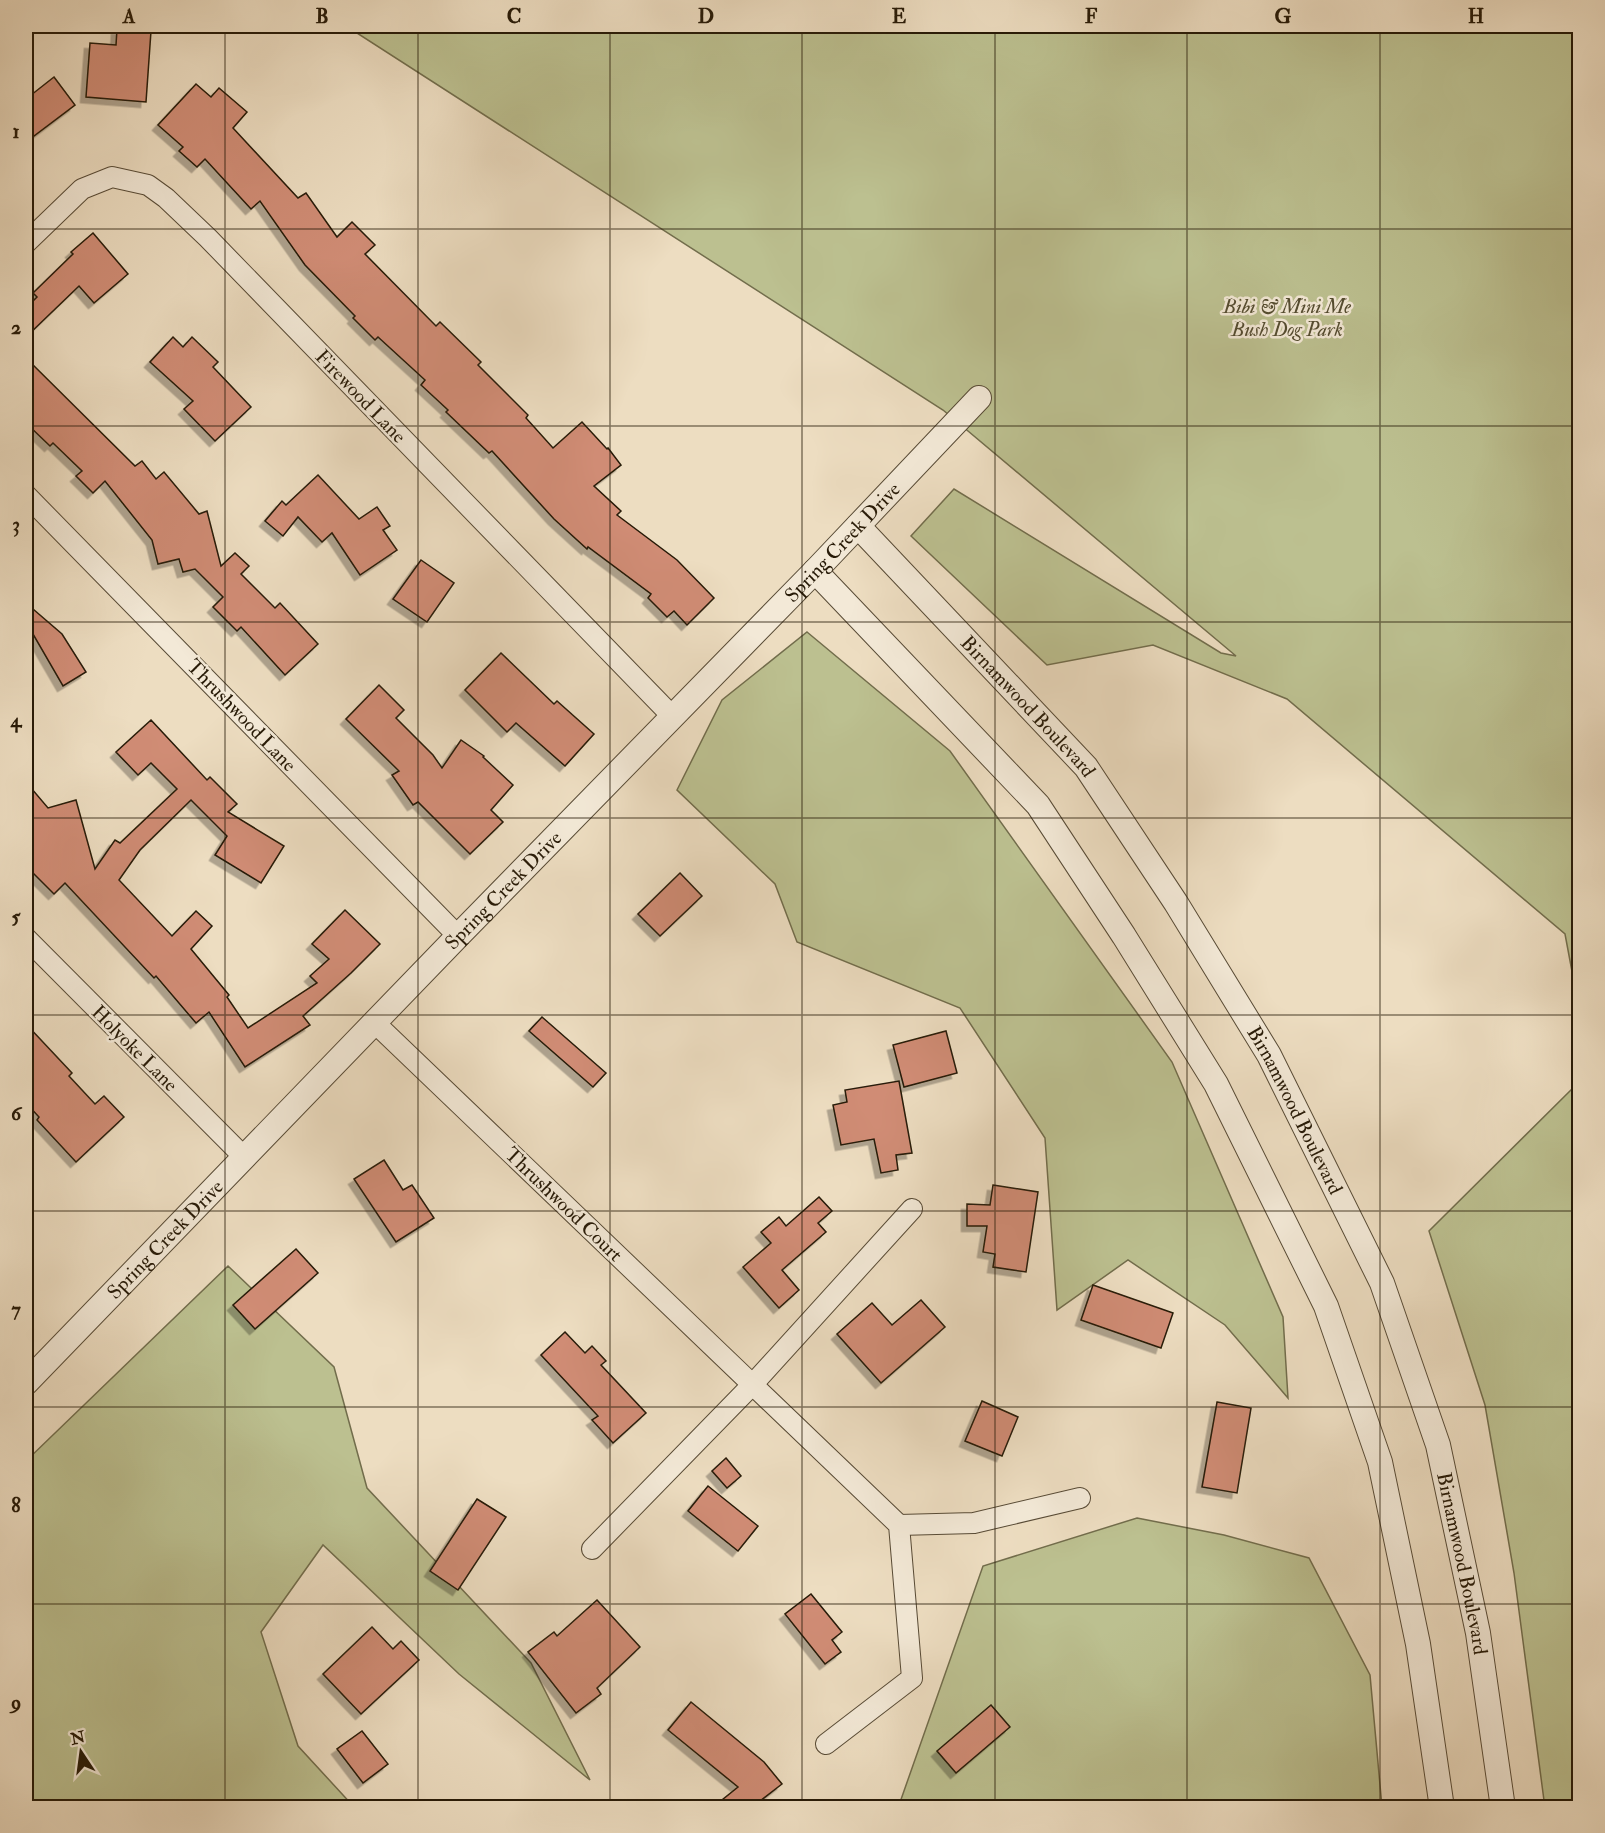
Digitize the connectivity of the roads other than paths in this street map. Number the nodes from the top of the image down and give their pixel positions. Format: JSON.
{"nodes":[{"id":1,"x":26,"y":243,"type":"edge"},
{"id":2,"x":979,"y":398,"type":"dead end"},
{"id":3,"x":26,"y":495,"type":"edge"},
{"id":4,"x":858,"y":526,"type":"junction"},
{"id":5,"x":815,"y":571,"type":"junction"},
{"id":6,"x":672,"y":716,"type":"junction"},
{"id":7,"x":458,"y":936,"type":"junction"},
{"id":8,"x":26,"y":938,"type":"edge"},
{"id":9,"x":375,"y":1023,"type":"junction"},
{"id":10,"x":245,"y":1158,"type":"junction"},
{"id":11,"x":912,"y":1209,"type":"dead end"},
{"id":12,"x":26,"y":1383,"type":"edge"},
{"id":13,"x":753,"y":1384,"type":"junction"},
{"id":14,"x":1080,"y":1498,"type":"dead end"},
{"id":15,"x":899,"y":1525,"type":"junction"},
{"id":16,"x":592,"y":1549,"type":"dead end"},
{"id":17,"x":826,"y":1744,"type":"dead end"},
{"id":18,"x":1442,"y":1808,"type":"edge"},
{"id":19,"x":1503,"y":1808,"type":"edge"}],
"edges":[{"from":1,"to":6,"type":"street","name":"Firewood Lane"},
{"from":2,"to":4,"type":"street","name":"Spring Creek Drive"},
{"from":3,"to":7,"type":"street","name":"Thrushwood Lane"},
{"from":4,"to":5,"type":"street","name":"Spring Creek Drive"},
{"from":4,"to":19,"type":"street","name":"Birnamwood Boulevard"},
{"from":5,"to":6,"type":"street","name":"Spring Creek Drive"},
{"from":5,"to":18,"type":"street"},
{"from":6,"to":7,"type":"street","name":"Spring Creek Drive"},
{"from":7,"to":9,"type":"street","name":"Spring Creek Drive"},
{"from":8,"to":10,"type":"street","name":"Holyoke Lane"},
{"from":9,"to":10,"type":"street","name":"Spring Creek Drive"},
{"from":9,"to":13,"type":"street","name":"Thrushwood Court"},
{"from":10,"to":12,"type":"street","name":"Spring Creek Drive"},
{"from":11,"to":13,"type":"street"},
{"from":13,"to":15,"type":"street","name":"Thrushwood Court"},
{"from":13,"to":16,"type":"street"},
{"from":14,"to":15,"type":"street"},
{"from":15,"to":17,"type":"street"}]}
